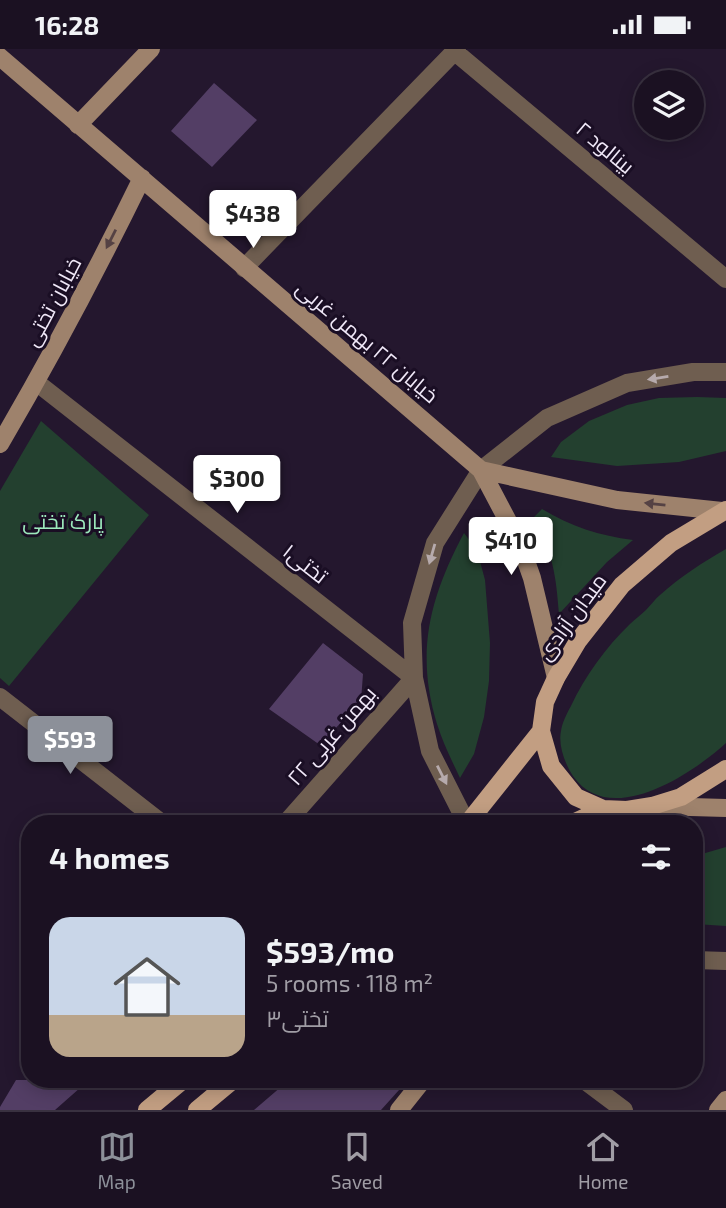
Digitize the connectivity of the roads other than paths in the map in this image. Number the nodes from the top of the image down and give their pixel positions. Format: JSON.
{"nodes":[{"id":1,"x":152,"y":49,"type":"edge"},
{"id":2,"x":455,"y":50,"type":"edge"},
{"id":3,"x":0,"y":57,"type":"edge"},
{"id":4,"x":78,"y":125,"type":"junction"},
{"id":5,"x":142,"y":178,"type":"junction"},
{"id":6,"x":244,"y":268,"type":"junction"},
{"id":7,"x":726,"y":279,"type":"edge"},
{"id":8,"x":726,"y":372,"type":"edge"},
{"id":9,"x":36,"y":382,"type":"junction"},
{"id":10,"x":0,"y":444,"type":"edge"},
{"id":11,"x":481,"y":470,"type":"junction"},
{"id":12,"x":724,"y":510,"type":"edge"},
{"id":13,"x":556,"y":677,"type":"junction"},
{"id":14,"x":414,"y":678,"type":"junction"},
{"id":15,"x":0,"y":698,"type":"edge"},
{"id":16,"x":541,"y":731,"type":"junction"},
{"id":17,"x":726,"y":769,"type":"edge"},
{"id":18,"x":652,"y":806,"type":"junction"},
{"id":19,"x":726,"y":808,"type":"edge"},
{"id":20,"x":603,"y":809,"type":"junction"},
{"id":21,"x":151,"y":815,"type":"edge"},
{"id":22,"x":293,"y":815,"type":"edge"},
{"id":23,"x":462,"y":815,"type":"edge"},
{"id":24,"x":474,"y":815,"type":"edge"},
{"id":25,"x":590,"y":815,"type":"edge"},
{"id":26,"x":703,"y":960,"type":"edge"},
{"id":27,"x":726,"y":961,"type":"edge"},
{"id":28,"x":174,"y":1088,"type":"edge"},
{"id":29,"x":223,"y":1088,"type":"edge"},
{"id":30,"x":417,"y":1088,"type":"edge"},
{"id":31,"x":595,"y":1088,"type":"edge"},
{"id":32,"x":726,"y":1100,"type":"edge"},
{"id":33,"x":147,"y":1110,"type":"edge"},
{"id":34,"x":197,"y":1110,"type":"edge"},
{"id":35,"x":400,"y":1110,"type":"edge"},
{"id":36,"x":624,"y":1110,"type":"edge"},
{"id":37,"x":718,"y":1110,"type":"edge"}],
"edges":[{"from":1,"to":4,"type":"main road"},
{"from":2,"to":6,"type":"street"},
{"from":2,"to":7,"type":"street","name":"بینالود ۲"},
{"from":3,"to":4,"type":"main road","name":"خیابان ۲۲ بهمن غربی"},
{"from":4,"to":5,"type":"main road","name":"خیابان ۲۲ بهمن غربی"},
{"from":5,"to":6,"type":"main road","name":"خیابان ۲۲ بهمن غربی"},
{"from":5,"to":9,"type":"main road","name":"خیابان تختی","one_way":true},
{"from":6,"to":11,"type":"main road","name":"خیابان ۲۲ بهمن غربی"},
{"from":8,"to":11,"type":"street","one_way":true},
{"from":9,"to":10,"type":"main road","name":"خیابان تختی"},
{"from":9,"to":14,"type":"street","name":"تختی۱"},
{"from":12,"to":11,"type":"main road","name":"خیابان ۲۲ بهمن غربی","one_way":true},
{"from":11,"to":13,"type":"main road","name":"خیابان ۲۲ بهمن غربی"},
{"from":11,"to":14,"type":"street","one_way":true},
{"from":12,"to":13,"type":"main road","name":"میدان آزادی"},
{"from":13,"to":16,"type":"main road","name":"میدان آزادی"},
{"from":14,"to":22,"type":"street","name":"۲۲ بهمن غربی"},
{"from":14,"to":23,"type":"street","one_way":true},
{"from":15,"to":21,"type":"street"},
{"from":16,"to":20,"type":"main road","name":"میدان آزادی"},
{"from":16,"to":24,"type":"main road"},
{"from":17,"to":18,"type":"main road","name":"میدان آزادی"},
{"from":18,"to":19,"type":"main road"},
{"from":18,"to":20,"type":"main road","name":"میدان آزادی"},
{"from":20,"to":25,"type":"main road"},
{"from":26,"to":27,"type":"street"},
{"from":28,"to":33,"type":"main road"},
{"from":29,"to":34,"type":"main road"},
{"from":30,"to":35,"type":"main road"},
{"from":31,"to":36,"type":"street"},
{"from":32,"to":37,"type":"main road"}]}
